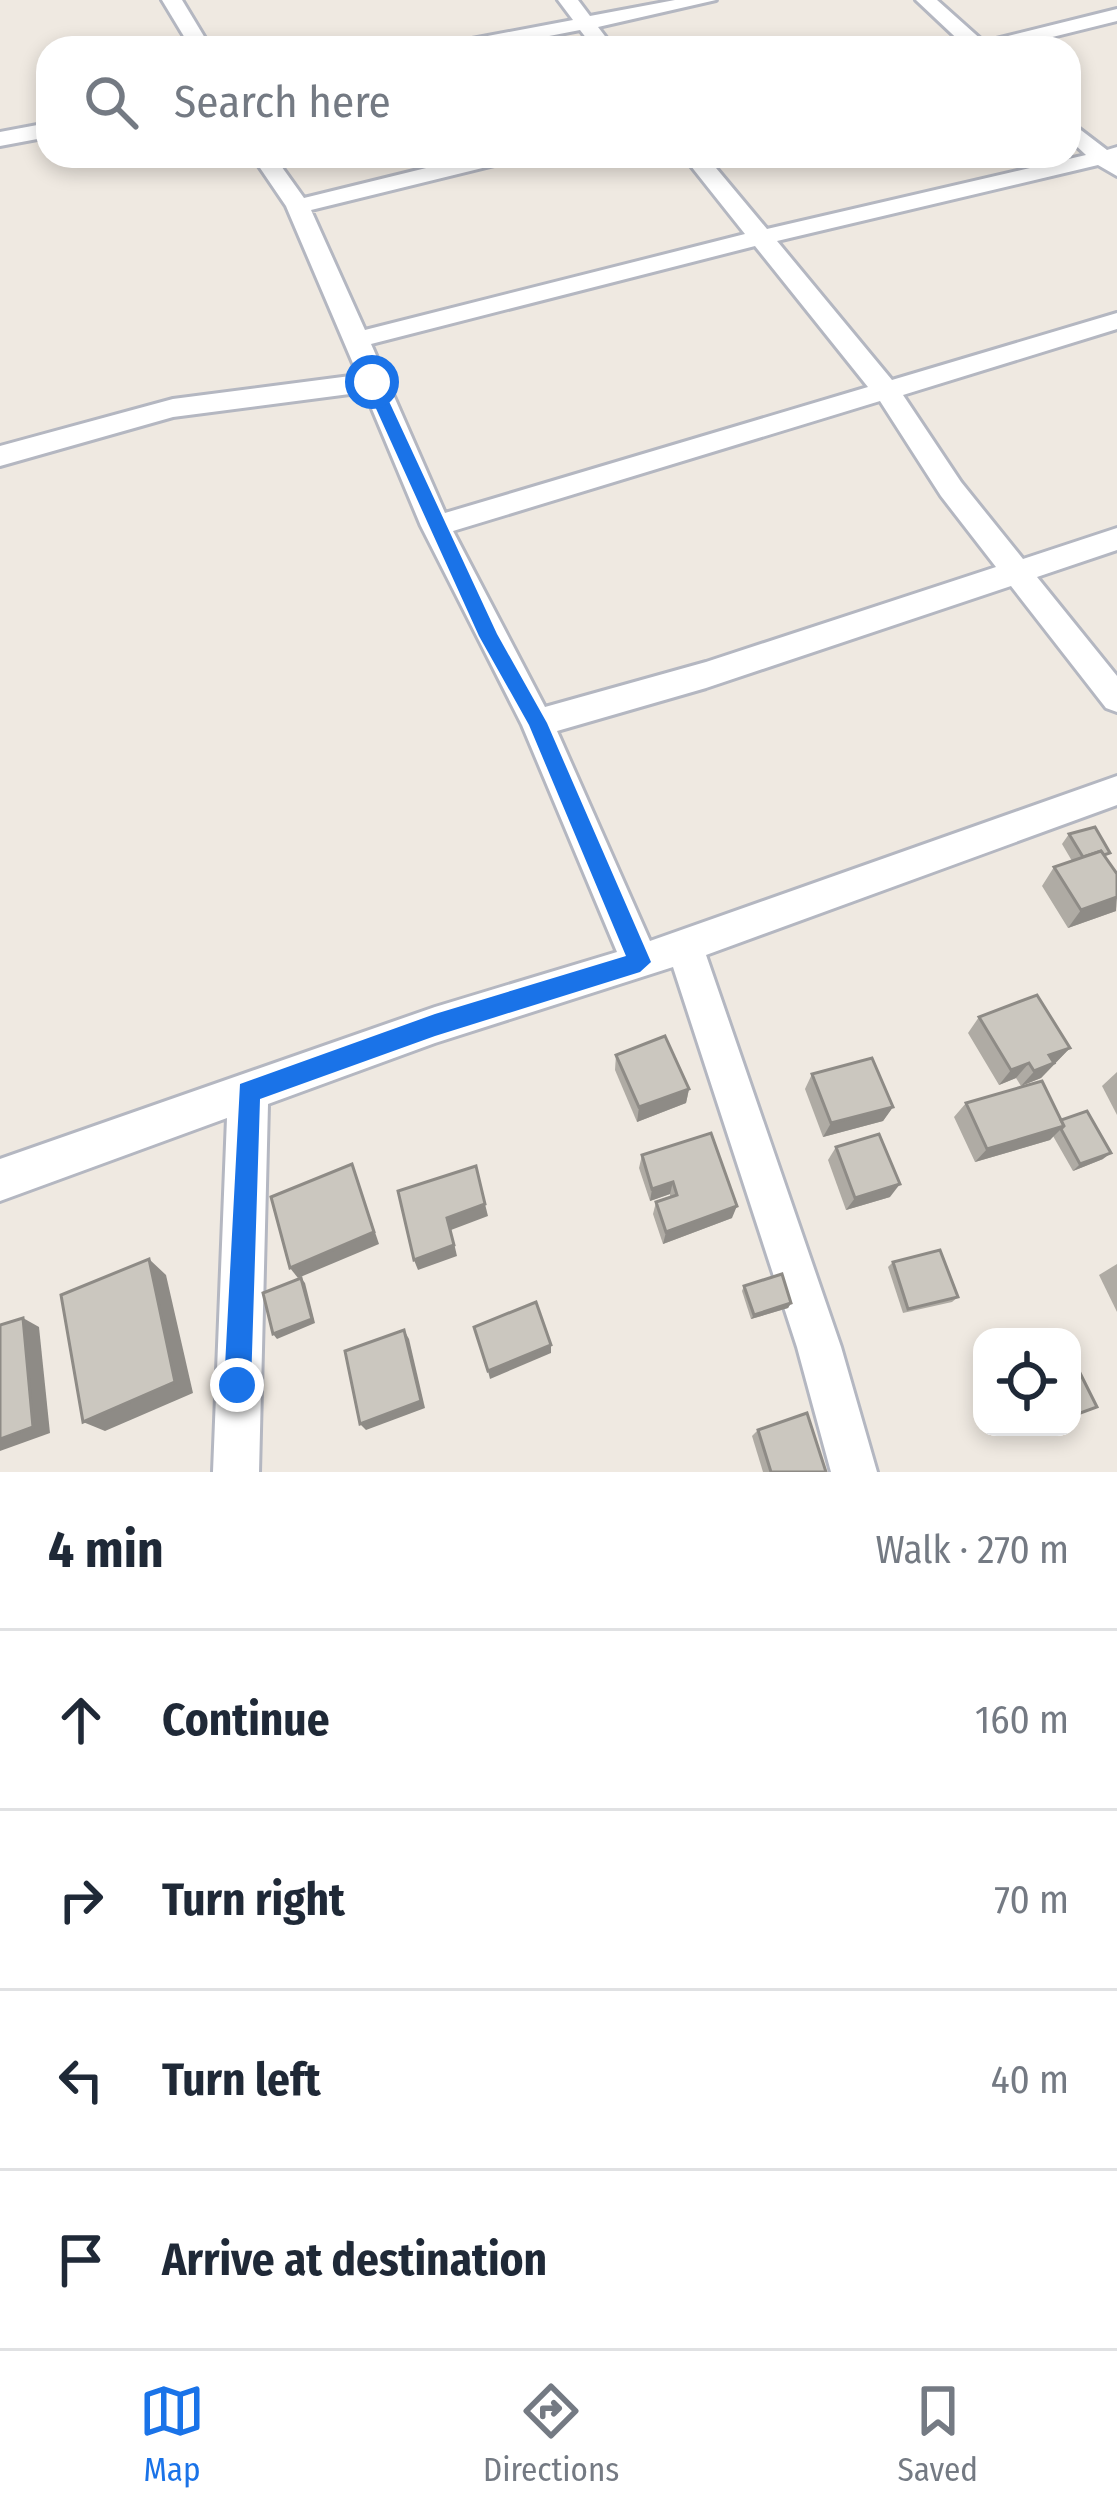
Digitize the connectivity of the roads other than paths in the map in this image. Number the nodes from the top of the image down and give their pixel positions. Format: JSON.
{"nodes":[{"id":1,"x":172,"y":0,"type":"edge"},
{"id":2,"x":568,"y":0,"type":"edge"},
{"id":3,"x":706,"y":0,"type":"edge"},
{"id":4,"x":926,"y":0,"type":"edge"},
{"id":5,"x":1117,"y":16,"type":"edge"},
{"id":6,"x":583,"y":24,"type":"junction"},
{"id":7,"x":194,"y":36,"type":"edge"},
{"id":8,"x":520,"y":36,"type":"edge"},
{"id":9,"x":594,"y":36,"type":"edge"},
{"id":10,"x":967,"y":36,"type":"edge"},
{"id":11,"x":1032,"y":36,"type":"edge"},
{"id":12,"x":36,"y":132,"type":"edge"},
{"id":13,"x":1081,"y":137,"type":"edge"},
{"id":14,"x":0,"y":140,"type":"edge"},
{"id":15,"x":1112,"y":160,"type":"edge"},
{"id":16,"x":1081,"y":167,"type":"edge"},
{"id":17,"x":271,"y":168,"type":"edge"},
{"id":18,"x":454,"y":168,"type":"edge"},
{"id":19,"x":704,"y":168,"type":"edge"},
{"id":20,"x":1077,"y":168,"type":"edge"},
{"id":21,"x":298,"y":206,"type":"junction"},
{"id":22,"x":766,"y":240,"type":"junction"},
{"id":23,"x":1117,"y":320,"type":"edge"},
{"id":24,"x":357,"y":340,"type":"junction"},
{"id":25,"x":372,"y":382,"type":"junction"},
{"id":26,"x":888,"y":393,"type":"junction"},
{"id":27,"x":0,"y":456,"type":"edge"},
{"id":28,"x":436,"y":526,"type":"junction"},
{"id":29,"x":1117,"y":538,"type":"edge"},
{"id":30,"x":1018,"y":572,"type":"junction"},
{"id":31,"x":1117,"y":699,"type":"edge"},
{"id":32,"x":538,"y":723,"type":"junction"},
{"id":33,"x":1117,"y":790,"type":"edge"},
{"id":34,"x":685,"y":946,"type":"junction"},
{"id":35,"x":640,"y":962,"type":"junction"},
{"id":36,"x":248,"y":1092,"type":"junction"},
{"id":37,"x":0,"y":1180,"type":"edge"},
{"id":38,"x":236,"y":1472,"type":"edge"},
{"id":39,"x":854,"y":1472,"type":"edge"}],
"edges":[{"from":1,"to":7,"type":"street"},
{"from":2,"to":6,"type":"street"},
{"from":3,"to":6,"type":"street"},
{"from":4,"to":10,"type":"street"},
{"from":5,"to":11,"type":"street"},
{"from":6,"to":8,"type":"street"},
{"from":6,"to":9,"type":"street"},
{"from":12,"to":14,"type":"street"},
{"from":13,"to":15,"type":"street"},
{"from":15,"to":16,"type":"street"},
{"from":17,"to":21,"type":"street"},
{"from":18,"to":21,"type":"street"},
{"from":19,"to":22,"type":"street"},
{"from":20,"to":22,"type":"street"},
{"from":21,"to":24,"type":"street"},
{"from":22,"to":24,"type":"street"},
{"from":22,"to":26,"type":"street"},
{"from":23,"to":26,"type":"street"},
{"from":24,"to":25,"type":"street"},
{"from":25,"to":27,"type":"street"},
{"from":25,"to":28,"type":"street"},
{"from":26,"to":28,"type":"street"},
{"from":26,"to":30,"type":"street"},
{"from":28,"to":32,"type":"street"},
{"from":29,"to":30,"type":"street"},
{"from":30,"to":31,"type":"street"},
{"from":30,"to":32,"type":"street"},
{"from":32,"to":35,"type":"street"},
{"from":33,"to":34,"type":"street"},
{"from":34,"to":35,"type":"street"},
{"from":34,"to":39,"type":"street"},
{"from":35,"to":36,"type":"street"},
{"from":36,"to":37,"type":"street"},
{"from":36,"to":38,"type":"street"}]}
